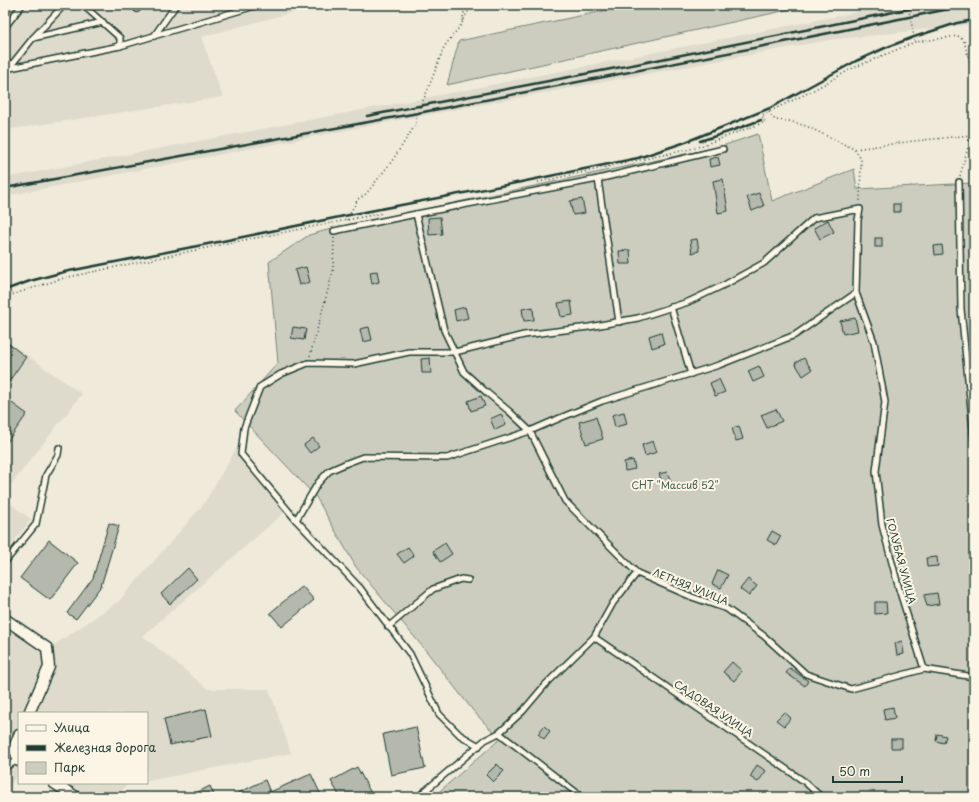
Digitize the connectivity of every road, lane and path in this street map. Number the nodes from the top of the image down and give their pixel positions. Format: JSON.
{"nodes":[{"id":1,"x":22,"y":5,"type":"edge"},
{"id":2,"x":64,"y":5,"type":"edge"},
{"id":3,"x":83,"y":5,"type":"edge"},
{"id":4,"x":133,"y":5,"type":"edge"},
{"id":5,"x":141,"y":5,"type":"edge"},
{"id":6,"x":176,"y":5,"type":"edge"},
{"id":7,"x":258,"y":5,"type":"edge"},
{"id":8,"x":466,"y":5,"type":"edge"},
{"id":9,"x":474,"y":5,"type":"edge"},
{"id":10,"x":908,"y":5,"type":"edge"},
{"id":11,"x":103,"y":22,"type":"junction"},
{"id":12,"x":461,"y":25,"type":"junction"},
{"id":13,"x":5,"y":27,"type":"edge"},
{"id":14,"x":154,"y":36,"type":"junction"},
{"id":15,"x":33,"y":38,"type":"junction"},
{"id":16,"x":915,"y":42,"type":"junction"},
{"id":17,"x":120,"y":46,"type":"junction"},
{"id":18,"x":7,"y":69,"type":"edge"},
{"id":19,"x":974,"y":81,"type":"edge"},
{"id":20,"x":769,"y":112,"type":"junction"},
{"id":21,"x":974,"y":126,"type":"edge"},
{"id":22,"x":972,"y":134,"type":"junction"},
{"id":23,"x":723,"y":149,"type":"dead end"},
{"id":24,"x":854,"y":149,"type":"junction"},
{"id":25,"x":598,"y":179,"type":"junction"},
{"id":26,"x":959,"y":182,"type":"joint"},
{"id":27,"x":535,"y":183,"type":"dead end"},
{"id":28,"x":860,"y":209,"type":"junction"},
{"id":29,"x":387,"y":212,"type":"dead end"},
{"id":30,"x":416,"y":214,"type":"junction"},
{"id":31,"x":348,"y":220,"type":"junction"},
{"id":32,"x":334,"y":231,"type":"junction"},
{"id":33,"x":856,"y":293,"type":"junction"},
{"id":34,"x":5,"y":297,"type":"edge"},
{"id":35,"x":671,"y":308,"type":"junction"},
{"id":36,"x":619,"y":322,"type":"junction"},
{"id":37,"x":455,"y":352,"type":"junction"},
{"id":38,"x":308,"y":363,"type":"junction"},
{"id":39,"x":691,"y":374,"type":"junction"},
{"id":40,"x":530,"y":431,"type":"junction"},
{"id":41,"x":974,"y":439,"type":"edge"},
{"id":42,"x":60,"y":448,"type":"dead end"},
{"id":43,"x":296,"y":520,"type":"junction"},
{"id":44,"x":5,"y":562,"type":"edge"},
{"id":45,"x":637,"y":573,"type":"junction"},
{"id":46,"x":468,"y":580,"type":"dead end"},
{"id":47,"x":5,"y":618,"type":"edge"},
{"id":48,"x":388,"y":627,"type":"junction"},
{"id":49,"x":594,"y":637,"type":"junction"},
{"id":50,"x":924,"y":669,"type":"junction"},
{"id":51,"x":974,"y":677,"type":"edge"},
{"id":52,"x":29,"y":712,"type":"edge"},
{"id":53,"x":499,"y":733,"type":"junction"},
{"id":54,"x":18,"y":738,"type":"edge"},
{"id":55,"x":479,"y":746,"type":"junction"},
{"id":56,"x":18,"y":758,"type":"edge"},
{"id":57,"x":18,"y":760,"type":"edge"},
{"id":58,"x":5,"y":766,"type":"edge"},
{"id":59,"x":56,"y":784,"type":"edge"},
{"id":60,"x":76,"y":797,"type":"edge"},
{"id":61,"x":418,"y":797,"type":"edge"},
{"id":62,"x":582,"y":797,"type":"edge"},
{"id":63,"x":822,"y":797,"type":"edge"}],
"edges":[{"from":1,"to":13,"type":"lane"},
{"from":2,"to":15,"type":"lane"},
{"from":3,"to":11,"type":"lane"},
{"from":4,"to":5,"type":"lane"},
{"from":6,"to":14,"type":"lane"},
{"from":7,"to":14,"type":"lane"},
{"from":8,"to":12,"type":"path"},
{"from":9,"to":12,"type":"path"},
{"from":10,"to":16,"type":"path"},
{"from":11,"to":15,"type":"lane"},
{"from":11,"to":17,"type":"lane"},
{"from":12,"to":31,"type":"path"},
{"from":14,"to":17,"type":"lane"},
{"from":15,"to":18,"type":"lane"},
{"from":16,"to":19,"type":"path"},
{"from":16,"to":20,"type":"path"},
{"from":17,"to":18,"type":"lane"},
{"from":20,"to":24,"type":"path"},
{"from":20,"to":27,"type":"path"},
{"from":21,"to":22,"type":"path"},
{"from":22,"to":24,"type":"path"},
{"from":22,"to":26,"type":"path"},
{"from":23,"to":25,"type":"lane"},
{"from":24,"to":28,"type":"path"},
{"from":25,"to":30,"type":"lane"},
{"from":25,"to":36,"type":"lane"},
{"from":26,"to":41,"type":"lane"},
{"from":28,"to":33,"type":"lane"},
{"from":28,"to":35,"type":"lane"},
{"from":29,"to":31,"type":"path"},
{"from":30,"to":32,"type":"lane"},
{"from":30,"to":37,"type":"lane"},
{"from":31,"to":32,"type":"path"},
{"from":31,"to":34,"type":"path"},
{"from":32,"to":38,"type":"path"},
{"from":33,"to":39,"type":"lane"},
{"from":33,"to":50,"type":"lane","name":"ГОЛУБАЯ УЛИЦА"},
{"from":35,"to":36,"type":"lane"},
{"from":35,"to":39,"type":"lane"},
{"from":36,"to":37,"type":"lane"},
{"from":37,"to":38,"type":"lane"},
{"from":37,"to":40,"type":"lane"},
{"from":38,"to":43,"type":"lane"},
{"from":39,"to":40,"type":"lane"},
{"from":40,"to":43,"type":"lane"},
{"from":40,"to":45,"type":"lane"},
{"from":42,"to":44,"type":"lane"},
{"from":43,"to":48,"type":"lane"},
{"from":45,"to":49,"type":"lane"},
{"from":45,"to":50,"type":"lane","name":"ЛЕТНЯЯ УЛИЦА"},
{"from":46,"to":48,"type":"lane"},
{"from":47,"to":52,"type":"street"},
{"from":48,"to":55,"type":"lane"},
{"from":49,"to":53,"type":"lane"},
{"from":49,"to":63,"type":"lane","name":"САДОВАЯ УЛИЦА"},
{"from":50,"to":51,"type":"lane","name":"ЛЕТНЯЯ УЛИЦА"},
{"from":53,"to":55,"type":"lane"},
{"from":53,"to":62,"type":"lane"},
{"from":54,"to":56,"type":"street"},
{"from":55,"to":61,"type":"lane"},
{"from":57,"to":58,"type":"lane"},
{"from":59,"to":60,"type":"street"}]}
